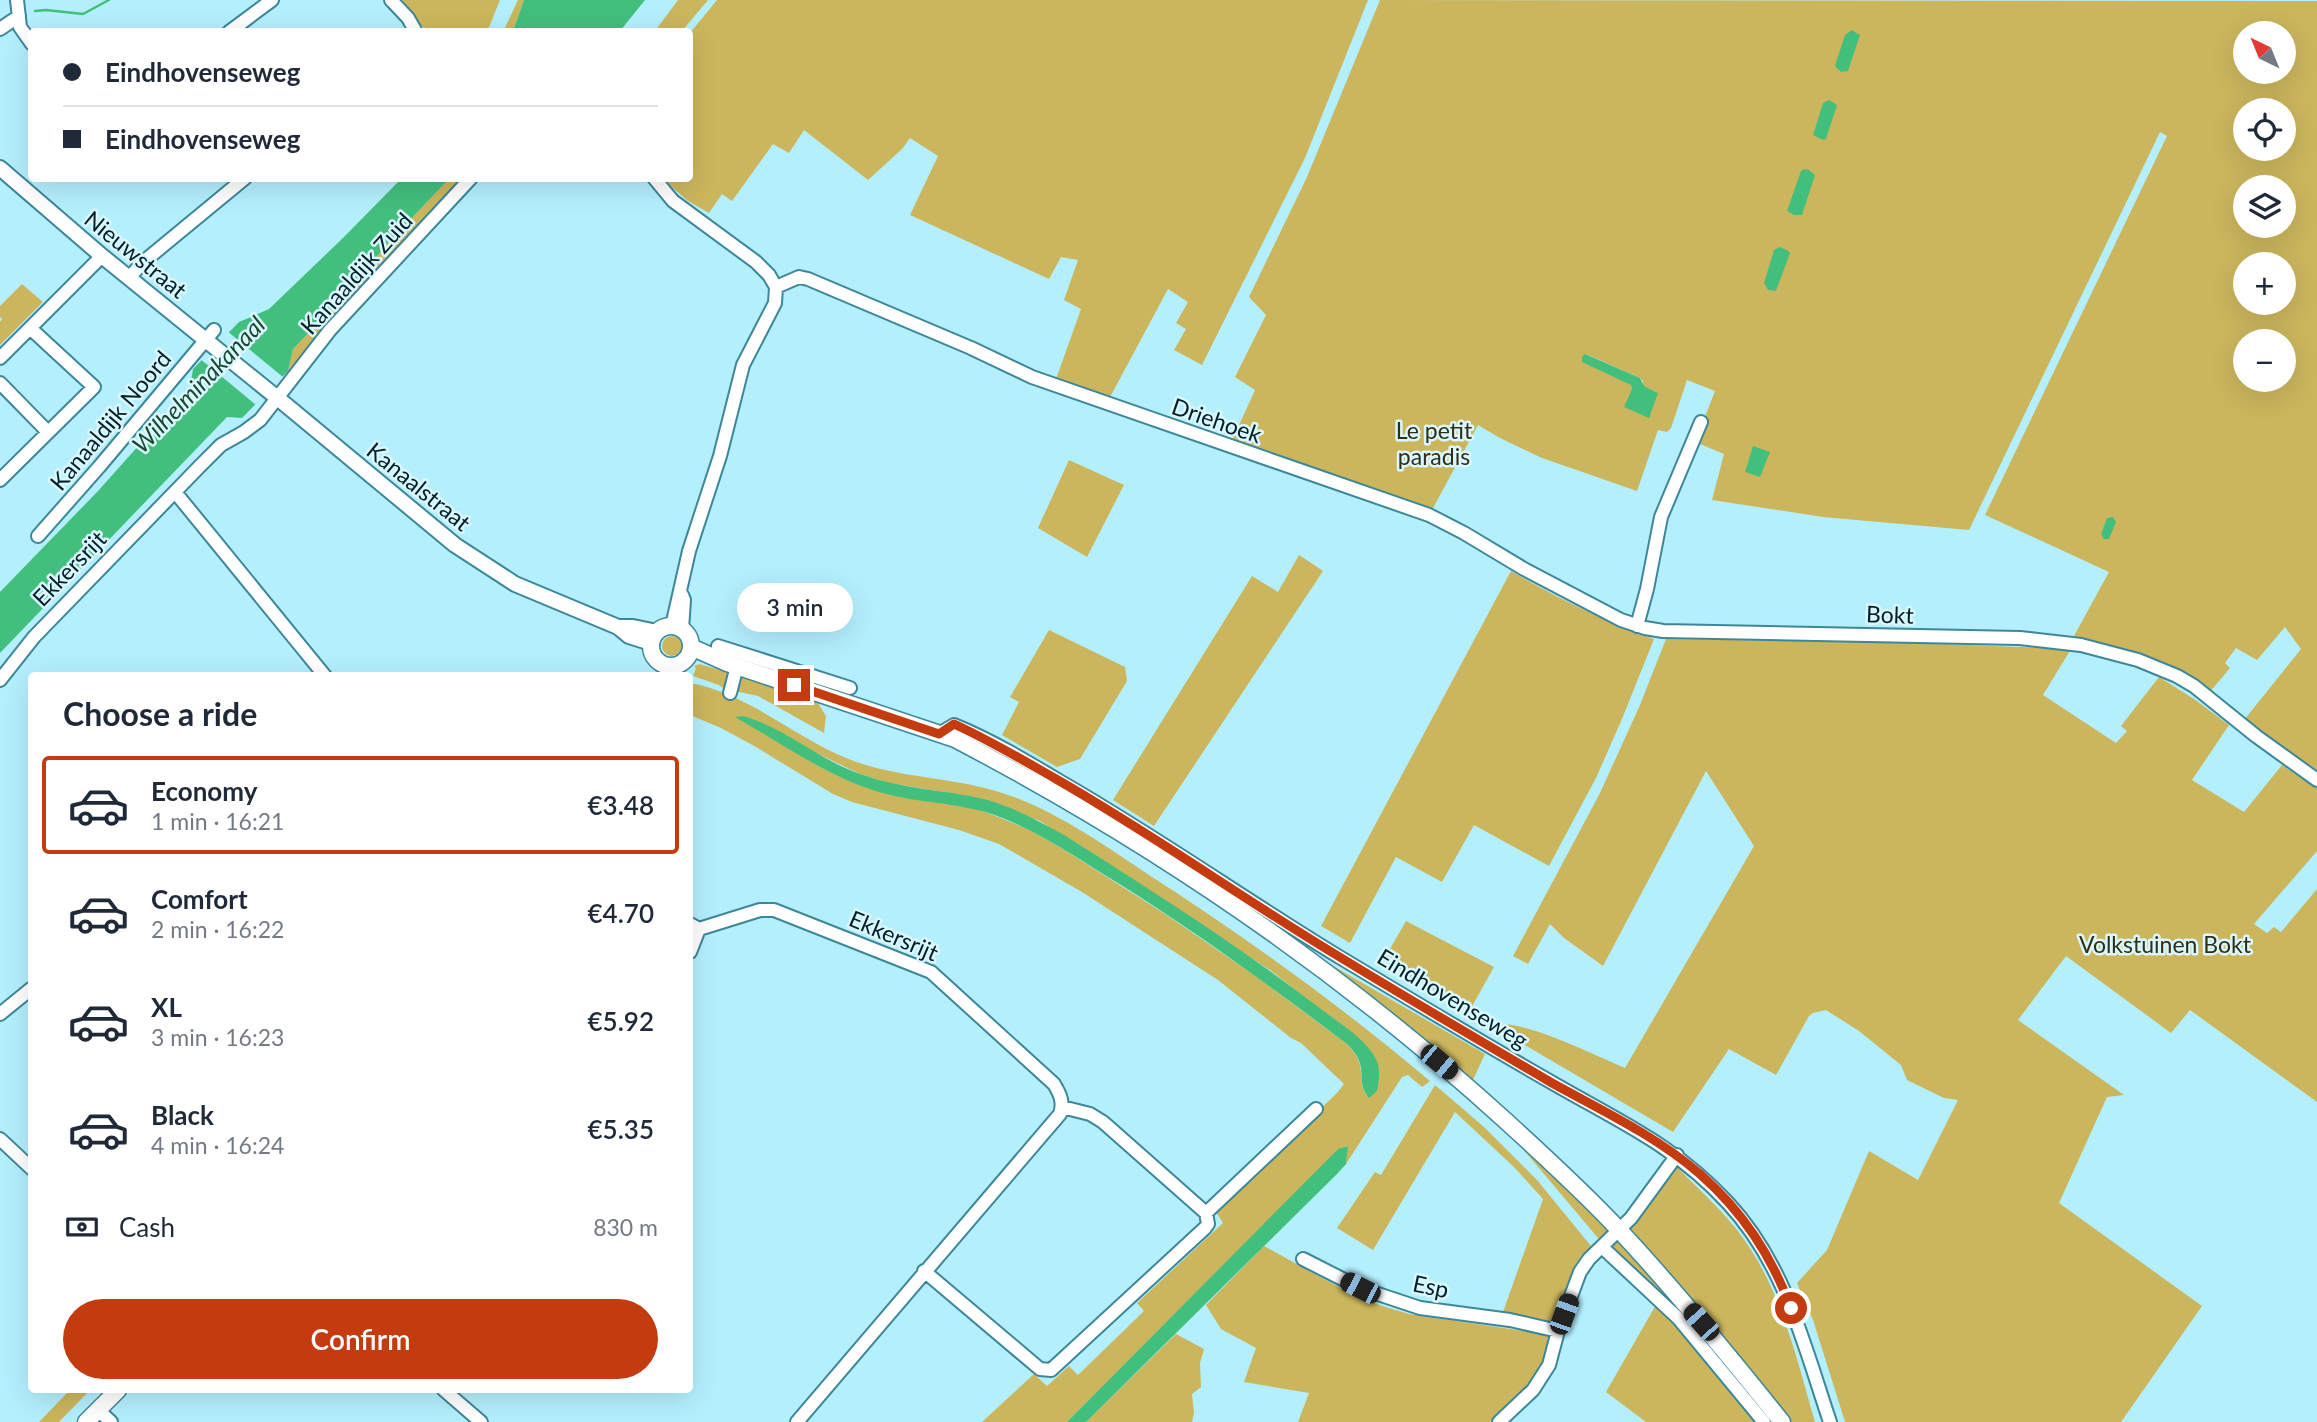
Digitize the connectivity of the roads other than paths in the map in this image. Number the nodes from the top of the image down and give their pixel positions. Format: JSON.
{"nodes":[{"id":1,"x":17,"y":0,"type":"edge"},
{"id":2,"x":272,"y":0,"type":"edge"},
{"id":3,"x":391,"y":0,"type":"edge"},
{"id":4,"x":19,"y":16,"type":"junction"},
{"id":5,"x":234,"y":28,"type":"edge"},
{"id":6,"x":414,"y":28,"type":"edge"},
{"id":7,"x":0,"y":29,"type":"edge"},
{"id":8,"x":28,"y":38,"type":"edge"},
{"id":9,"x":0,"y":168,"type":"edge"},
{"id":10,"x":240,"y":182,"type":"edge"},
{"id":11,"x":467,"y":182,"type":"edge"},
{"id":12,"x":657,"y":182,"type":"edge"},
{"id":13,"x":28,"y":184,"type":"edge"},
{"id":14,"x":102,"y":256,"type":"junction"},
{"id":15,"x":129,"y":278,"type":"junction"},
{"id":16,"x":776,"y":287,"type":"junction"},
{"id":17,"x":30,"y":328,"type":"junction"},
{"id":18,"x":211,"y":338,"type":"junction"},
{"id":19,"x":0,"y":358,"type":"edge"},
{"id":20,"x":0,"y":383,"type":"edge"},
{"id":21,"x":273,"y":395,"type":"junction"},
{"id":22,"x":1701,"y":422,"type":"dead end"},
{"id":23,"x":48,"y":432,"type":"junction"},
{"id":24,"x":0,"y":480,"type":"edge"},
{"id":25,"x":175,"y":492,"type":"junction"},
{"id":26,"x":38,"y":536,"type":"dead end"},
{"id":27,"x":1637,"y":626,"type":"junction"},
{"id":28,"x":666,"y":632,"type":"junction"},
{"id":29,"x":718,"y":646,"type":"dead end"},
{"id":30,"x":689,"y":653,"type":"junction"},
{"id":31,"x":732,"y":665,"type":"junction"},
{"id":32,"x":662,"y":670,"type":"edge"},
{"id":33,"x":767,"y":670,"type":"junction"},
{"id":34,"x":322,"y":672,"type":"edge"},
{"id":35,"x":0,"y":680,"type":"edge"},
{"id":36,"x":850,"y":688,"type":"dead end"},
{"id":37,"x":730,"y":693,"type":"dead end"},
{"id":38,"x":939,"y":734,"type":"junction"},
{"id":39,"x":2317,"y":779,"type":"edge"},
{"id":40,"x":694,"y":927,"type":"edge"},
{"id":41,"x":28,"y":991,"type":"edge"},
{"id":42,"x":0,"y":1014,"type":"edge"},
{"id":43,"x":1062,"y":1107,"type":"junction"},
{"id":44,"x":1316,"y":1109,"type":"dead end"},
{"id":45,"x":0,"y":1139,"type":"edge"},
{"id":46,"x":1677,"y":1155,"type":"junction"},
{"id":47,"x":28,"y":1165,"type":"edge"},
{"id":48,"x":1206,"y":1213,"type":"junction"},
{"id":49,"x":1619,"y":1230,"type":"junction"},
{"id":50,"x":1602,"y":1247,"type":"junction"},
{"id":51,"x":1303,"y":1259,"type":"dead end"},
{"id":52,"x":924,"y":1271,"type":"junction"},
{"id":53,"x":1558,"y":1331,"type":"junction"},
{"id":54,"x":115,"y":1393,"type":"edge"},
{"id":55,"x":447,"y":1393,"type":"edge"},
{"id":56,"x":92,"y":1416,"type":"edge"},
{"id":57,"x":111,"y":1422,"type":"edge"},
{"id":58,"x":481,"y":1422,"type":"edge"},
{"id":59,"x":797,"y":1422,"type":"edge"},
{"id":60,"x":1499,"y":1422,"type":"edge"},
{"id":61,"x":1763,"y":1422,"type":"edge"},
{"id":62,"x":1782,"y":1422,"type":"edge"},
{"id":63,"x":1829,"y":1422,"type":"edge"}],
"edges":[{"from":1,"to":4,"type":"street"},
{"from":2,"to":5,"type":"street"},
{"from":3,"to":6,"type":"street"},
{"from":4,"to":7,"type":"street"},
{"from":4,"to":8,"type":"street"},
{"from":9,"to":13,"type":"street","name":"Nieuwstraat"},
{"from":10,"to":15,"type":"street"},
{"from":11,"to":21,"type":"street","name":"Kanaaldijk Zuid"},
{"from":12,"to":16,"type":"street"},
{"from":13,"to":14,"type":"street","name":"Nieuwstraat"},
{"from":14,"to":15,"type":"street","name":"Nieuwstraat"},
{"from":14,"to":17,"type":"street"},
{"from":15,"to":18,"type":"street","name":"Nieuwstraat"},
{"from":16,"to":27,"type":"street","name":"Driehoek"},
{"from":16,"to":28,"type":"street"},
{"from":17,"to":19,"type":"street"},
{"from":17,"to":23,"type":"street"},
{"from":18,"to":21,"type":"street","name":"Kanaalstraat"},
{"from":18,"to":26,"type":"street","name":"Kanaaldijk Noord"},
{"from":20,"to":23,"type":"street"},
{"from":21,"to":25,"type":"street","name":"Ekkersrijt"},
{"from":21,"to":28,"type":"street","name":"Kanaalstraat"},
{"from":22,"to":27,"type":"street"},
{"from":23,"to":24,"type":"street"},
{"from":25,"to":34,"type":"street"},
{"from":25,"to":35,"type":"street","name":"Ekkersrijt"},
{"from":27,"to":39,"type":"street","name":"Bokt"},
{"from":28,"to":30,"type":"main road"},
{"from":28,"to":32,"type":"main road"},
{"from":29,"to":33,"type":"street","name":"Eindhovenseweg"},
{"from":30,"to":31,"type":"main road","name":"Eindhovenseweg"},
{"from":30,"to":32,"type":"main road"},
{"from":31,"to":33,"type":"main road","name":"Eindhovenseweg"},
{"from":31,"to":37,"type":"street"},
{"from":33,"to":36,"type":"street","name":"Eindhovenseweg"},
{"from":33,"to":38,"type":"main road","name":"Eindhovenseweg"},
{"from":38,"to":46,"type":"street","name":"Eindhovenseweg"},
{"from":38,"to":49,"type":"main road","name":"Eindhovenseweg"},
{"from":40,"to":43,"type":"street","name":"Ekkersrijt"},
{"from":41,"to":42,"type":"street"},
{"from":43,"to":48,"type":"street"},
{"from":43,"to":52,"type":"street"},
{"from":44,"to":48,"type":"street"},
{"from":45,"to":47,"type":"street"},
{"from":46,"to":49,"type":"street"},
{"from":46,"to":63,"type":"street","name":"Eindhovenseweg"},
{"from":48,"to":52,"type":"street"},
{"from":49,"to":50,"type":"street"},
{"from":49,"to":62,"type":"main road","name":"Eindhovenseweg"},
{"from":50,"to":53,"type":"street"},
{"from":50,"to":61,"type":"street"},
{"from":51,"to":53,"type":"street","name":"Esp"},
{"from":52,"to":59,"type":"street"},
{"from":53,"to":60,"type":"street"},
{"from":54,"to":56,"type":"main road"},
{"from":55,"to":58,"type":"street"},
{"from":56,"to":57,"type":"street"}]}
